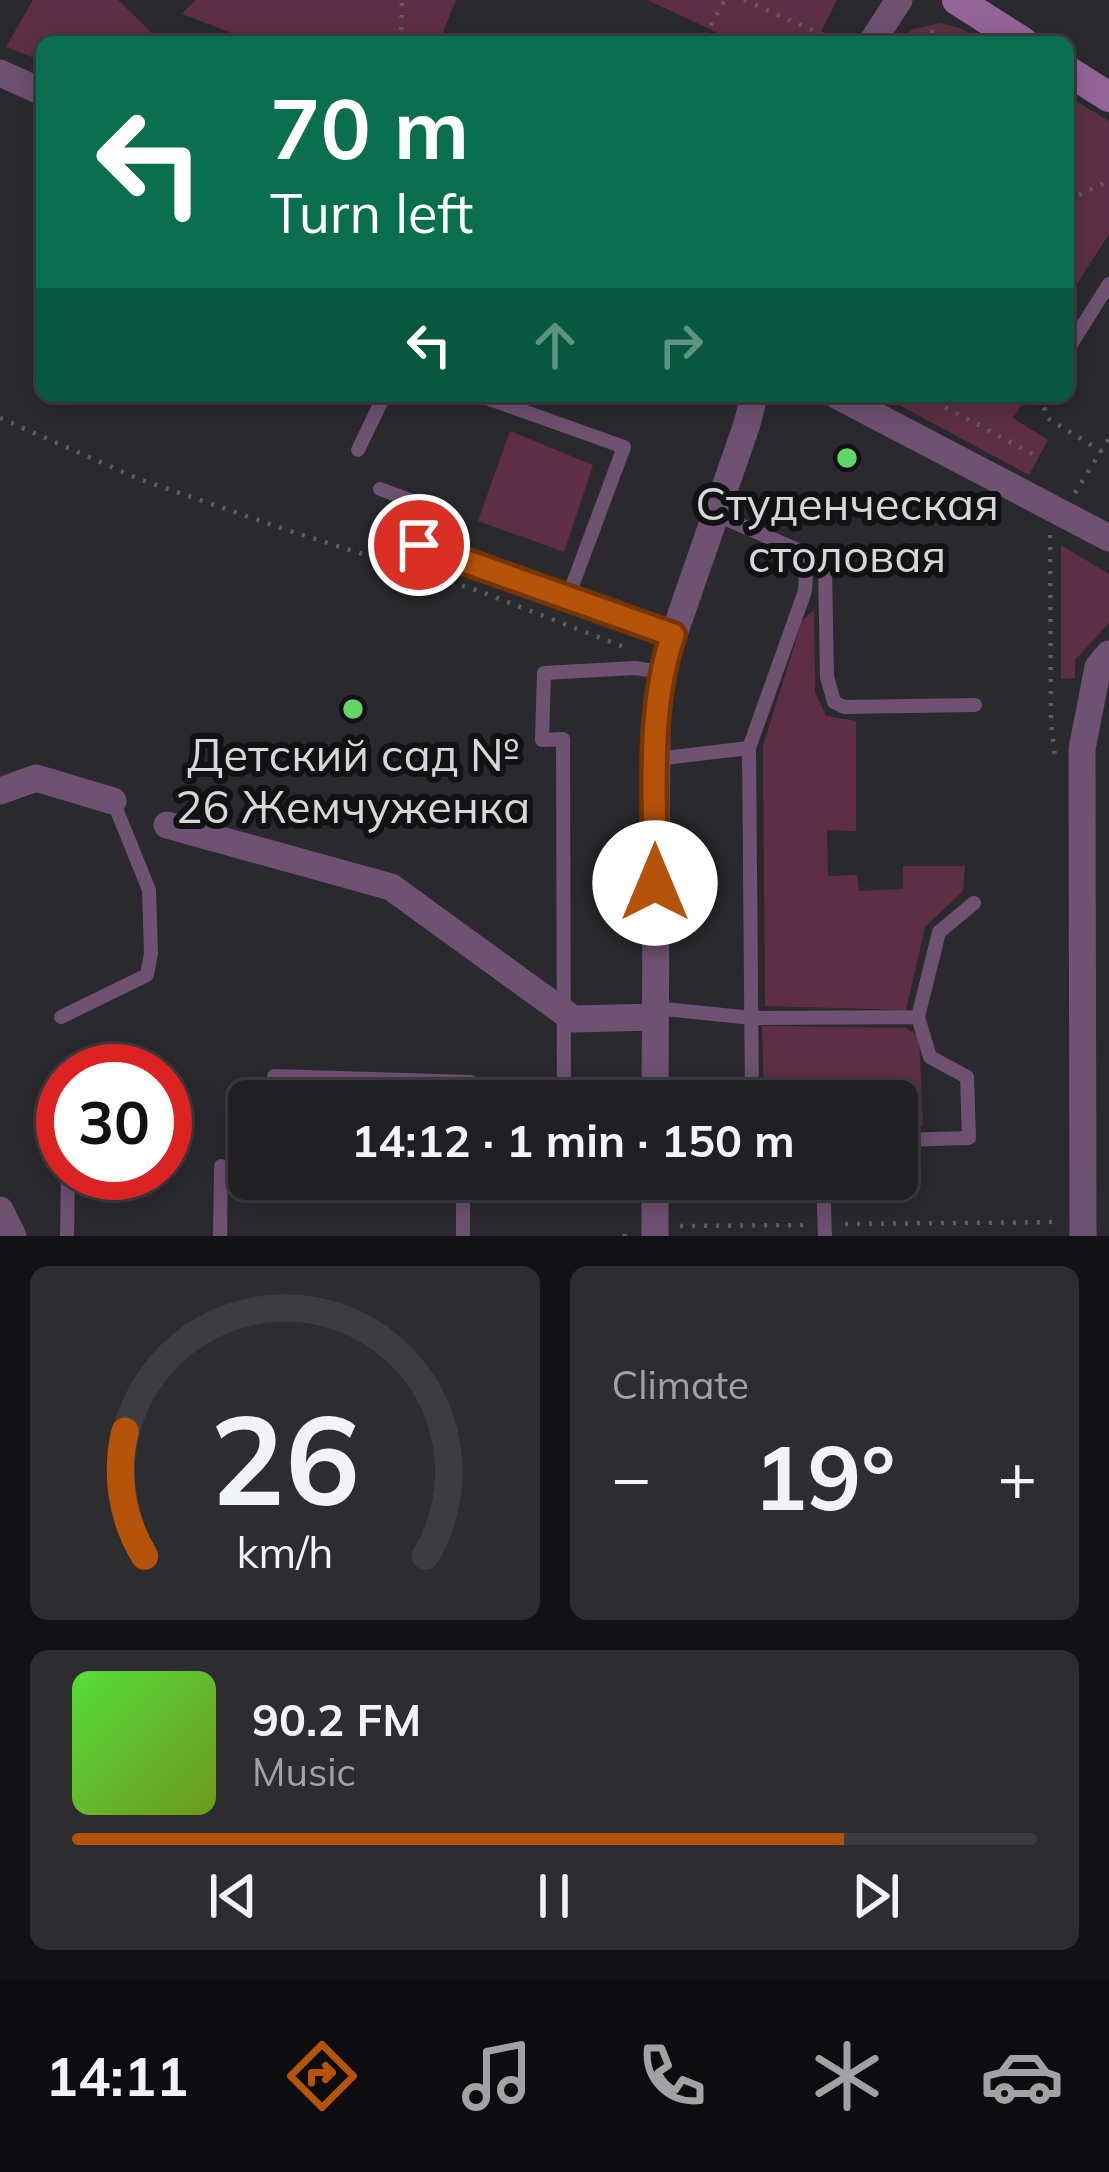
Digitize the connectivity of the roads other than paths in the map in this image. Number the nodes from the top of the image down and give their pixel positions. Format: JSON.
{"nodes":[{"id":1,"x":898,"y":0,"type":"edge"},
{"id":2,"x":956,"y":0,"type":"edge"},
{"id":3,"x":876,"y":36,"type":"edge"},
{"id":4,"x":1013,"y":36,"type":"edge"},
{"id":5,"x":0,"y":73,"type":"edge"},
{"id":6,"x":1074,"y":74,"type":"edge"},
{"id":7,"x":36,"y":89,"type":"edge"},
{"id":8,"x":1109,"y":97,"type":"edge"},
{"id":9,"x":1109,"y":284,"type":"edge"},
{"id":10,"x":1074,"y":339,"type":"edge"},
{"id":11,"x":381,"y":402,"type":"edge"},
{"id":12,"x":498,"y":402,"type":"edge"},
{"id":13,"x":752,"y":402,"type":"edge"},
{"id":14,"x":849,"y":402,"type":"edge"},
{"id":15,"x":358,"y":450,"type":"dead end"},
{"id":16,"x":380,"y":489,"type":"dead end"},
{"id":17,"x":715,"y":514,"type":"junction"},
{"id":18,"x":1109,"y":538,"type":"edge"},
{"id":19,"x":807,"y":554,"type":"junction"},
{"id":20,"x":568,"y":597,"type":"junction"},
{"id":21,"x":673,"y":635,"type":"junction"},
{"id":22,"x":1109,"y":653,"type":"edge"},
{"id":23,"x":662,"y":673,"type":"junction"},
{"id":24,"x":975,"y":705,"type":"dead end"},
{"id":25,"x":749,"y":748,"type":"junction"},
{"id":26,"x":656,"y":759,"type":"junction"},
{"id":27,"x":0,"y":791,"type":"edge"},
{"id":28,"x":112,"y":801,"type":"joint"},
{"id":29,"x":167,"y":825,"type":"dead end"},
{"id":30,"x":974,"y":903,"type":"dead end"},
{"id":31,"x":564,"y":1012,"type":"junction"},
{"id":32,"x":655,"y":1012,"type":"junction"},
{"id":33,"x":61,"y":1017,"type":"dead end"},
{"id":34,"x":918,"y":1017,"type":"junction"},
{"id":35,"x":752,"y":1018,"type":"junction"},
{"id":36,"x":274,"y":1076,"type":"dead end"},
{"id":37,"x":405,"y":1080,"type":"edge"},
{"id":38,"x":564,"y":1080,"type":"edge"},
{"id":39,"x":655,"y":1080,"type":"edge"},
{"id":40,"x":752,"y":1080,"type":"edge"},
{"id":41,"x":918,"y":1139,"type":"edge"},
{"id":42,"x":221,"y":1166,"type":"dead end"},
{"id":43,"x":68,"y":1200,"type":"edge"},
{"id":44,"x":463,"y":1200,"type":"edge"},
{"id":45,"x":660,"y":1200,"type":"edge"},
{"id":46,"x":823,"y":1200,"type":"edge"},
{"id":47,"x":0,"y":1210,"type":"edge"},
{"id":48,"x":1072,"y":1229,"type":"edge"},
{"id":49,"x":824,"y":1230,"type":"edge"},
{"id":50,"x":668,"y":1231,"type":"edge"},
{"id":51,"x":13,"y":1236,"type":"edge"},
{"id":52,"x":67,"y":1236,"type":"edge"},
{"id":53,"x":220,"y":1236,"type":"edge"},
{"id":54,"x":463,"y":1236,"type":"edge"}],
"edges":[{"from":1,"to":3,"type":"street"},
{"from":2,"to":4,"type":"street"},
{"from":5,"to":7,"type":"street"},
{"from":6,"to":8,"type":"street"},
{"from":9,"to":10,"type":"lane"},
{"from":11,"to":15,"type":"lane"},
{"from":12,"to":20,"type":"lane"},
{"from":13,"to":17,"type":"street"},
{"from":14,"to":18,"type":"street"},
{"from":16,"to":20,"type":"lane"},
{"from":17,"to":19,"type":"lane"},
{"from":17,"to":21,"type":"street"},
{"from":19,"to":24,"type":"lane"},
{"from":19,"to":25,"type":"lane"},
{"from":20,"to":21,"type":"lane"},
{"from":21,"to":23,"type":"street"},
{"from":22,"to":48,"type":"street"},
{"from":23,"to":26,"type":"street"},
{"from":23,"to":31,"type":"lane"},
{"from":25,"to":26,"type":"lane"},
{"from":25,"to":35,"type":"lane"},
{"from":26,"to":32,"type":"street"},
{"from":27,"to":28,"type":"street"},
{"from":28,"to":33,"type":"lane"},
{"from":29,"to":31,"type":"street"},
{"from":30,"to":34,"type":"lane"},
{"from":31,"to":32,"type":"street"},
{"from":31,"to":38,"type":"lane"},
{"from":32,"to":35,"type":"lane"},
{"from":32,"to":39,"type":"street"},
{"from":34,"to":35,"type":"lane"},
{"from":34,"to":41,"type":"lane"},
{"from":35,"to":40,"type":"lane"},
{"from":36,"to":37,"type":"lane"},
{"from":42,"to":53,"type":"lane"},
{"from":43,"to":52,"type":"lane"},
{"from":44,"to":54,"type":"lane"},
{"from":45,"to":50,"type":"street"},
{"from":46,"to":49,"type":"lane"},
{"from":47,"to":51,"type":"street"}]}
